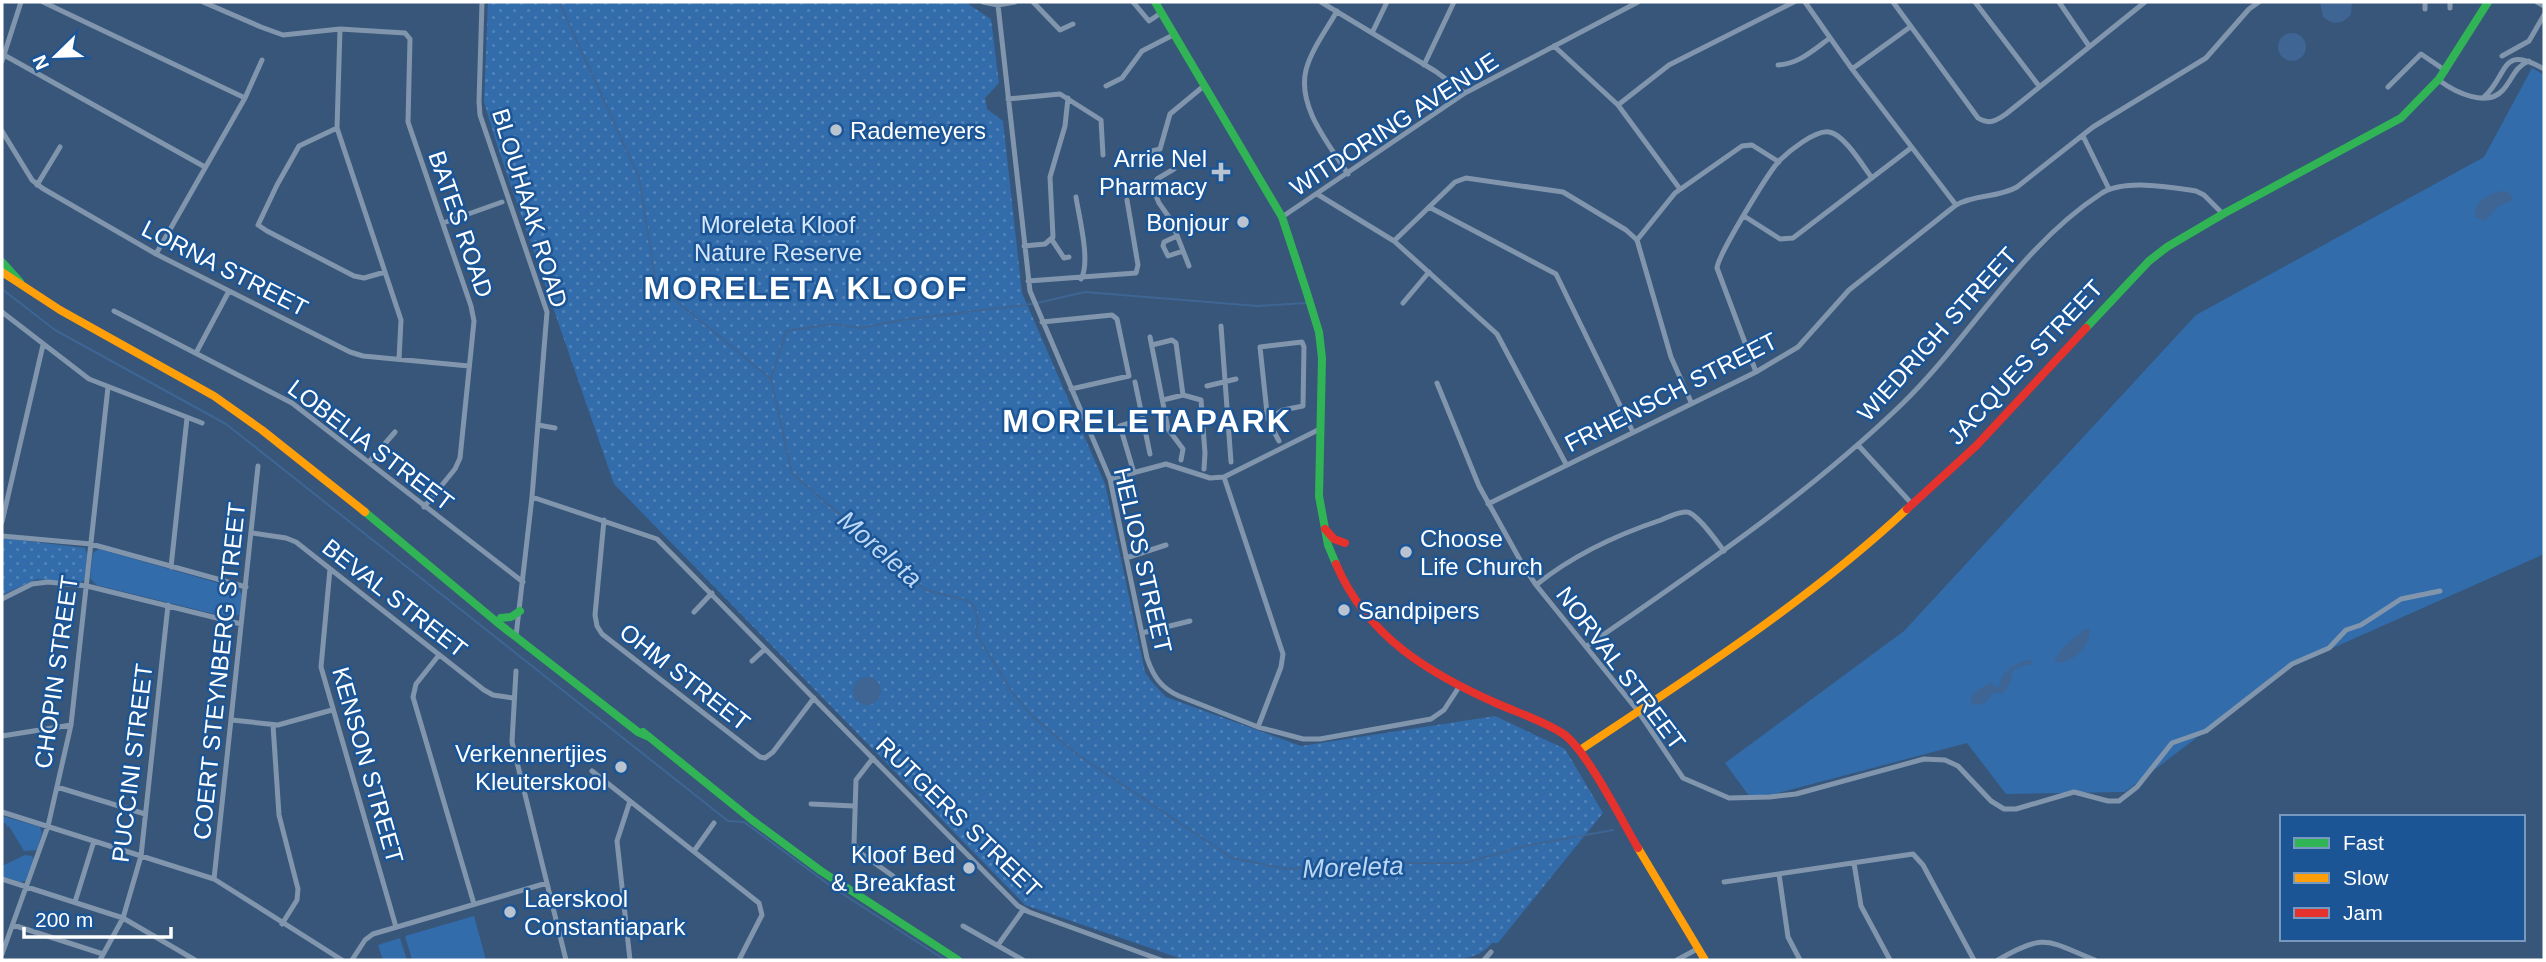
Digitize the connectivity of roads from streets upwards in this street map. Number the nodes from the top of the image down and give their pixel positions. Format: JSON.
{"nodes":[{"id":1,"x":21,"y":2,"type":"edge"},
{"id":2,"x":43,"y":2,"type":"edge"},
{"id":3,"x":204,"y":2,"type":"edge"},
{"id":4,"x":482,"y":2,"type":"edge"},
{"id":5,"x":983,"y":2,"type":"edge"},
{"id":6,"x":1015,"y":2,"type":"edge"},
{"id":7,"x":1033,"y":2,"type":"edge"},
{"id":8,"x":1133,"y":2,"type":"edge"},
{"id":9,"x":1155,"y":2,"type":"edge"},
{"id":10,"x":1321,"y":2,"type":"edge"},
{"id":11,"x":1387,"y":2,"type":"edge"},
{"id":12,"x":1454,"y":2,"type":"edge"},
{"id":13,"x":1638,"y":2,"type":"edge"},
{"id":14,"x":1794,"y":2,"type":"edge"},
{"id":15,"x":1805,"y":2,"type":"edge"},
{"id":16,"x":1893,"y":2,"type":"edge"},
{"id":17,"x":1975,"y":2,"type":"edge"},
{"id":18,"x":2059,"y":2,"type":"edge"},
{"id":19,"x":2146,"y":2,"type":"edge"},
{"id":20,"x":2244,"y":2,"type":"edge"},
{"id":21,"x":2259,"y":2,"type":"edge"},
{"id":22,"x":2488,"y":2,"type":"edge"},
{"id":23,"x":2537,"y":2,"type":"edge"},
{"id":24,"x":998,"y":5,"type":"junction"},
{"id":25,"x":2544,"y":6,"type":"edge"},
{"id":26,"x":2249,"y":9,"type":"junction"},
{"id":27,"x":1336,"y":11,"type":"junction"},
{"id":28,"x":1161,"y":13,"type":"junction"},
{"id":29,"x":2544,"y":15,"type":"edge"},
{"id":30,"x":1073,"y":24,"type":"dead end"},
{"id":31,"x":1910,"y":27,"type":"junction"},
{"id":32,"x":340,"y":29,"type":"junction"},
{"id":33,"x":1372,"y":33,"type":"junction"},
{"id":34,"x":1175,"y":34,"type":"junction"},
{"id":35,"x":1830,"y":38,"type":"junction"},
{"id":36,"x":1554,"y":46,"type":"junction"},
{"id":37,"x":2089,"y":46,"type":"junction"},
{"id":38,"x":2502,"y":56,"type":"dead end"},
{"id":39,"x":3,"y":58,"type":"edge"},
{"id":40,"x":262,"y":60,"type":"dead end"},
{"id":41,"x":2529,"y":61,"type":"junction"},
{"id":42,"x":1424,"y":65,"type":"junction"},
{"id":43,"x":1778,"y":65,"type":"dead end"},
{"id":44,"x":1852,"y":69,"type":"junction"},
{"id":45,"x":2544,"y":69,"type":"edge"},
{"id":46,"x":2446,"y":71,"type":"junction"},
{"id":47,"x":2440,"y":81,"type":"junction"},
{"id":48,"x":1205,"y":85,"type":"junction"},
{"id":49,"x":1106,"y":86,"type":"dead end"},
{"id":50,"x":2039,"y":86,"type":"junction"},
{"id":51,"x":2388,"y":87,"type":"dead end"},
{"id":52,"x":1465,"y":93,"type":"junction"},
{"id":53,"x":245,"y":98,"type":"junction"},
{"id":54,"x":1068,"y":98,"type":"junction"},
{"id":55,"x":2483,"y":98,"type":"junction"},
{"id":56,"x":1008,"y":99,"type":"junction"},
{"id":57,"x":1618,"y":105,"type":"junction"},
{"id":58,"x":337,"y":128,"type":"junction"},
{"id":59,"x":2,"y":131,"type":"edge"},
{"id":60,"x":2083,"y":136,"type":"junction"},
{"id":61,"x":60,"y":147,"type":"dead end"},
{"id":62,"x":1912,"y":148,"type":"junction"},
{"id":63,"x":1148,"y":152,"type":"dead end"},
{"id":64,"x":1103,"y":155,"type":"dead end"},
{"id":65,"x":1779,"y":162,"type":"junction"},
{"id":66,"x":205,"y":167,"type":"junction"},
{"id":67,"x":1174,"y":169,"type":"dead end"},
{"id":68,"x":1348,"y":174,"type":"junction"},
{"id":69,"x":1872,"y":178,"type":"junction"},
{"id":70,"x":37,"y":185,"type":"junction"},
{"id":71,"x":1680,"y":189,"type":"junction"},
{"id":72,"x":2109,"y":189,"type":"junction"},
{"id":73,"x":1317,"y":194,"type":"junction"},
{"id":74,"x":1076,"y":197,"type":"dead end"},
{"id":75,"x":1127,"y":200,"type":"dead end"},
{"id":76,"x":502,"y":202,"type":"dead end"},
{"id":77,"x":1956,"y":205,"type":"junction"},
{"id":78,"x":1429,"y":207,"type":"junction"},
{"id":79,"x":2223,"y":214,"type":"junction"},
{"id":80,"x":1744,"y":216,"type":"junction"},
{"id":81,"x":1282,"y":217,"type":"junction"},
{"id":82,"x":443,"y":223,"type":"junction"},
{"id":83,"x":1177,"y":236,"type":"junction"},
{"id":84,"x":1052,"y":240,"type":"junction"},
{"id":85,"x":1637,"y":240,"type":"junction"},
{"id":86,"x":1394,"y":241,"type":"junction"},
{"id":87,"x":1024,"y":246,"type":"junction"},
{"id":88,"x":1183,"y":251,"type":"junction"},
{"id":89,"x":156,"y":254,"type":"junction"},
{"id":90,"x":1069,"y":257,"type":"dead end"},
{"id":91,"x":2,"y":262,"type":"edge"},
{"id":92,"x":1189,"y":266,"type":"dead end"},
{"id":93,"x":2,"y":272,"type":"edge"},
{"id":94,"x":385,"y":272,"type":"junction"},
{"id":95,"x":1429,"y":272,"type":"junction"},
{"id":96,"x":1081,"y":279,"type":"junction"},
{"id":97,"x":1028,"y":281,"type":"junction"},
{"id":98,"x":21,"y":283,"type":"junction"},
{"id":99,"x":229,"y":290,"type":"junction"},
{"id":100,"x":1404,"y":303,"type":"dead end"},
{"id":101,"x":114,"y":311,"type":"dead end"},
{"id":102,"x":2,"y":312,"type":"edge"},
{"id":103,"x":1042,"y":322,"type":"junction"},
{"id":104,"x":1221,"y":326,"type":"dead end"},
{"id":105,"x":1150,"y":337,"type":"dead end"},
{"id":106,"x":43,"y":345,"type":"junction"},
{"id":107,"x":1152,"y":345,"type":"junction"},
{"id":108,"x":196,"y":353,"type":"junction"},
{"id":109,"x":399,"y":359,"type":"junction"},
{"id":110,"x":469,"y":366,"type":"junction"},
{"id":111,"x":1756,"y":372,"type":"junction"},
{"id":112,"x":1236,"y":379,"type":"dead end"},
{"id":113,"x":1135,"y":382,"type":"dead end"},
{"id":114,"x":1225,"y":382,"type":"junction"},
{"id":115,"x":1437,"y":383,"type":"dead end"},
{"id":116,"x":1208,"y":386,"type":"dead end"},
{"id":117,"x":108,"y":387,"type":"junction"},
{"id":118,"x":1071,"y":389,"type":"junction"},
{"id":119,"x":1182,"y":395,"type":"junction"},
{"id":120,"x":1163,"y":400,"type":"junction"},
{"id":121,"x":1691,"y":402,"type":"junction"},
{"id":122,"x":187,"y":418,"type":"junction"},
{"id":123,"x":1143,"y":418,"type":"junction"},
{"id":124,"x":1268,"y":419,"type":"junction"},
{"id":125,"x":202,"y":423,"type":"dead end"},
{"id":126,"x":538,"y":425,"type":"junction"},
{"id":127,"x":555,"y":428,"type":"dead end"},
{"id":128,"x":1320,"y":429,"type":"junction"},
{"id":129,"x":395,"y":432,"type":"dead end"},
{"id":130,"x":1633,"y":432,"type":"junction"},
{"id":131,"x":1279,"y":441,"type":"dead end"},
{"id":132,"x":1858,"y":445,"type":"junction"},
{"id":133,"x":1150,"y":454,"type":"dead end"},
{"id":134,"x":1181,"y":460,"type":"dead end"},
{"id":135,"x":369,"y":462,"type":"junction"},
{"id":136,"x":1231,"y":462,"type":"dead end"},
{"id":137,"x":1566,"y":464,"type":"junction"},
{"id":138,"x":258,"y":466,"type":"dead end"},
{"id":139,"x":1204,"y":469,"type":"dead end"},
{"id":140,"x":1134,"y":473,"type":"junction"},
{"id":141,"x":1224,"y":477,"type":"junction"},
{"id":142,"x":1110,"y":479,"type":"junction"},
{"id":143,"x":532,"y":497,"type":"junction"},
{"id":144,"x":1488,"y":504,"type":"junction"},
{"id":145,"x":1912,"y":504,"type":"junction"},
{"id":146,"x":424,"y":507,"type":"junction"},
{"id":147,"x":604,"y":520,"type":"junction"},
{"id":148,"x":2,"y":522,"type":"edge"},
{"id":149,"x":1323,"y":527,"type":"junction"},
{"id":150,"x":252,"y":533,"type":"junction"},
{"id":151,"x":2,"y":536,"type":"edge"},
{"id":152,"x":91,"y":544,"type":"junction"},
{"id":153,"x":1166,"y":545,"type":"dead end"},
{"id":154,"x":1724,"y":551,"type":"junction"},
{"id":155,"x":1126,"y":558,"type":"junction"},
{"id":156,"x":1334,"y":561,"type":"junction"},
{"id":157,"x":171,"y":566,"type":"junction"},
{"id":158,"x":330,"y":569,"type":"junction"},
{"id":159,"x":443,"y":575,"type":"junction"},
{"id":160,"x":523,"y":582,"type":"junction"},
{"id":161,"x":1536,"y":585,"type":"junction"},
{"id":162,"x":87,"y":586,"type":"junction"},
{"id":163,"x":246,"y":587,"type":"junction"},
{"id":164,"x":2440,"y":591,"type":"dead end"},
{"id":165,"x":712,"y":593,"type":"junction"},
{"id":166,"x":2,"y":599,"type":"edge"},
{"id":167,"x":168,"y":605,"type":"junction"},
{"id":168,"x":520,"y":611,"type":"junction"},
{"id":169,"x":694,"y":612,"type":"dead end"},
{"id":170,"x":502,"y":618,"type":"junction"},
{"id":171,"x":1190,"y":621,"type":"dead end"},
{"id":172,"x":241,"y":624,"type":"junction"},
{"id":173,"x":1142,"y":633,"type":"junction"},
{"id":174,"x":517,"y":634,"type":"junction"},
{"id":175,"x":1587,"y":646,"type":"junction"},
{"id":176,"x":765,"y":649,"type":"junction"},
{"id":177,"x":439,"y":655,"type":"junction"},
{"id":178,"x":752,"y":661,"type":"dead end"},
{"id":179,"x":516,"y":671,"type":"dead end"},
{"id":180,"x":1458,"y":687,"type":"junction"},
{"id":181,"x":513,"y":698,"type":"junction"},
{"id":182,"x":814,"y":698,"type":"junction"},
{"id":183,"x":332,"y":710,"type":"junction"},
{"id":184,"x":1638,"y":711,"type":"junction"},
{"id":185,"x":232,"y":720,"type":"junction"},
{"id":186,"x":71,"y":725,"type":"junction"},
{"id":187,"x":273,"y":725,"type":"junction"},
{"id":188,"x":1258,"y":727,"type":"junction"},
{"id":189,"x":2,"y":736,"type":"edge"},
{"id":190,"x":1580,"y":750,"type":"junction"},
{"id":191,"x":873,"y":758,"type":"junction"},
{"id":192,"x":592,"y":771,"type":"dead end"},
{"id":193,"x":57,"y":787,"type":"junction"},
{"id":194,"x":630,"y":801,"type":"junction"},
{"id":195,"x":811,"y":804,"type":"dead end"},
{"id":196,"x":855,"y":806,"type":"junction"},
{"id":197,"x":2,"y":812,"type":"edge"},
{"id":198,"x":145,"y":814,"type":"junction"},
{"id":199,"x":714,"y":823,"type":"dead end"},
{"id":200,"x":48,"y":826,"type":"junction"},
{"id":201,"x":94,"y":841,"type":"junction"},
{"id":202,"x":694,"y":851,"type":"junction"},
{"id":203,"x":141,"y":856,"type":"junction"},
{"id":204,"x":1854,"y":863,"type":"junction"},
{"id":205,"x":1779,"y":874,"type":"junction"},
{"id":206,"x":893,"y":876,"type":"dead end"},
{"id":207,"x":2,"y":879,"type":"edge"},
{"id":208,"x":214,"y":879,"type":"junction"},
{"id":209,"x":1724,"y":882,"type":"dead end"},
{"id":210,"x":547,"y":883,"type":"junction"},
{"id":211,"x":28,"y":887,"type":"junction"},
{"id":212,"x":75,"y":902,"type":"junction"},
{"id":213,"x":474,"y":904,"type":"junction"},
{"id":214,"x":1023,"y":910,"type":"junction"},
{"id":215,"x":123,"y":918,"type":"junction"},
{"id":216,"x":282,"y":923,"type":"junction"},
{"id":217,"x":13,"y":925,"type":"junction"},
{"id":218,"x":963,"y":926,"type":"dead end"},
{"id":219,"x":396,"y":927,"type":"junction"},
{"id":220,"x":998,"y":945,"type":"junction"},
{"id":221,"x":1699,"y":948,"type":"junction"},
{"id":222,"x":1491,"y":952,"type":"dead end"},
{"id":223,"x":2,"y":954,"type":"edge"},
{"id":224,"x":102,"y":957,"type":"edge"},
{"id":225,"x":193,"y":960,"type":"edge"},
{"id":226,"x":342,"y":960,"type":"edge"},
{"id":227,"x":352,"y":960,"type":"edge"},
{"id":228,"x":566,"y":960,"type":"edge"},
{"id":229,"x":630,"y":960,"type":"edge"},
{"id":230,"x":739,"y":960,"type":"edge"},
{"id":231,"x":958,"y":960,"type":"edge"},
{"id":232,"x":1023,"y":960,"type":"edge"},
{"id":233,"x":1161,"y":960,"type":"edge"},
{"id":234,"x":1484,"y":960,"type":"edge"},
{"id":235,"x":1677,"y":960,"type":"edge"},
{"id":236,"x":1706,"y":960,"type":"edge"},
{"id":237,"x":1800,"y":960,"type":"edge"},
{"id":238,"x":1890,"y":960,"type":"edge"},
{"id":239,"x":1974,"y":960,"type":"edge"},
{"id":240,"x":1998,"y":960,"type":"edge"},
{"id":241,"x":2095,"y":960,"type":"edge"}],
"edges":[{"from":1,"to":39,"type":"street"},
{"from":2,"to":53,"type":"street"},
{"from":3,"to":32,"type":"street"},
{"from":4,"to":126,"type":"street","name":"BLOUHAAK ROAD"},
{"from":5,"to":24,"type":"street"},
{"from":6,"to":24,"type":"street"},
{"from":7,"to":30,"type":"street"},
{"from":8,"to":28,"type":"street"},
{"from":9,"to":28,"type":"street"},
{"from":10,"to":27,"type":"street"},
{"from":11,"to":33,"type":"street"},
{"from":12,"to":42,"type":"street"},
{"from":13,"to":36,"type":"street","name":"WITDORING AVENUE"},
{"from":14,"to":57,"type":"street"},
{"from":15,"to":35,"type":"street"},
{"from":16,"to":31,"type":"street"},
{"from":17,"to":50,"type":"street"},
{"from":18,"to":37,"type":"street"},
{"from":19,"to":37,"type":"street"},
{"from":20,"to":26,"type":"street"},
{"from":21,"to":26,"type":"street","name":"FRHENSCH STREET"},
{"from":22,"to":46,"type":"street","name":"JACQUES STREET"},
{"from":23,"to":25,"type":"street"},
{"from":24,"to":56,"type":"street","name":"HELIOS STREET"},
{"from":26,"to":60,"type":"street","name":"FRHENSCH STREET"},
{"from":27,"to":33,"type":"street"},
{"from":27,"to":68,"type":"street"},
{"from":28,"to":34,"type":"street"},
{"from":29,"to":38,"type":"street"},
{"from":31,"to":44,"type":"street"},
{"from":31,"to":50,"type":"street"},
{"from":32,"to":58,"type":"street"},
{"from":32,"to":82,"type":"street","name":"BATES ROAD"},
{"from":33,"to":42,"type":"street"},
{"from":34,"to":48,"type":"street"},
{"from":34,"to":49,"type":"street"},
{"from":35,"to":43,"type":"street"},
{"from":35,"to":44,"type":"street"},
{"from":36,"to":52,"type":"street","name":"WITDORING AVENUE"},
{"from":36,"to":57,"type":"street"},
{"from":37,"to":50,"type":"street"},
{"from":39,"to":66,"type":"street"},
{"from":40,"to":53,"type":"street"},
{"from":41,"to":45,"type":"street"},
{"from":41,"to":55,"type":"street"},
{"from":41,"to":55,"type":"street"},
{"from":42,"to":52,"type":"street"},
{"from":44,"to":62,"type":"street"},
{"from":46,"to":47,"type":"street","name":"JACQUES STREET"},
{"from":46,"to":51,"type":"street"},
{"from":47,"to":55,"type":"street"},
{"from":47,"to":79,"type":"street","name":"JACQUES STREET"},
{"from":48,"to":63,"type":"street"},
{"from":48,"to":81,"type":"street"},
{"from":52,"to":68,"type":"street","name":"WITDORING AVENUE"},
{"from":53,"to":66,"type":"street"},
{"from":54,"to":56,"type":"street"},
{"from":54,"to":64,"type":"street"},
{"from":54,"to":84,"type":"street"},
{"from":56,"to":87,"type":"street","name":"HELIOS STREET"},
{"from":57,"to":71,"type":"street"},
{"from":58,"to":94,"type":"street"},
{"from":58,"to":94,"type":"street"},
{"from":59,"to":70,"type":"street","name":"LORNA STREET"},
{"from":60,"to":72,"type":"street"},
{"from":60,"to":77,"type":"street","name":"FRHENSCH STREET"},
{"from":61,"to":70,"type":"street"},
{"from":62,"to":69,"type":"street"},
{"from":62,"to":77,"type":"street"},
{"from":65,"to":69,"type":"street"},
{"from":65,"to":71,"type":"street"},
{"from":65,"to":80,"type":"street"},
{"from":66,"to":89,"type":"street"},
{"from":67,"to":83,"type":"street"},
{"from":68,"to":73,"type":"street","name":"WITDORING AVENUE"},
{"from":69,"to":80,"type":"street"},
{"from":70,"to":89,"type":"street","name":"LORNA STREET"},
{"from":71,"to":85,"type":"street"},
{"from":72,"to":79,"type":"street"},
{"from":72,"to":132,"type":"street","name":"WIEDRIGH STREET"},
{"from":73,"to":81,"type":"street","name":"WITDORING AVENUE"},
{"from":73,"to":86,"type":"street"},
{"from":74,"to":96,"type":"street"},
{"from":75,"to":96,"type":"street"},
{"from":76,"to":82,"type":"street"},
{"from":77,"to":111,"type":"street","name":"FRHENSCH STREET"},
{"from":78,"to":85,"type":"street"},
{"from":78,"to":86,"type":"street"},
{"from":78,"to":130,"type":"street"},
{"from":79,"to":145,"type":"street","name":"JACQUES STREET"},
{"from":80,"to":111,"type":"street"},
{"from":81,"to":128,"type":"street"},
{"from":82,"to":110,"type":"street","name":"BATES ROAD"},
{"from":83,"to":88,"type":"street"},
{"from":83,"to":88,"type":"street"},
{"from":84,"to":87,"type":"street"},
{"from":84,"to":90,"type":"street"},
{"from":85,"to":121,"type":"street"},
{"from":86,"to":95,"type":"street"},
{"from":87,"to":97,"type":"street","name":"HELIOS STREET"},
{"from":88,"to":92,"type":"street"},
{"from":89,"to":99,"type":"street","name":"LORNA STREET"},
{"from":91,"to":98,"type":"street"},
{"from":93,"to":98,"type":"street"},
{"from":94,"to":109,"type":"street"},
{"from":95,"to":100,"type":"street"},
{"from":95,"to":137,"type":"street"},
{"from":96,"to":97,"type":"street"},
{"from":97,"to":103,"type":"street","name":"HELIOS STREET"},
{"from":98,"to":159,"type":"street"},
{"from":99,"to":108,"type":"street"},
{"from":99,"to":109,"type":"street","name":"LORNA STREET"},
{"from":101,"to":108,"type":"street","name":"LOBELIA STREET"},
{"from":102,"to":106,"type":"street"},
{"from":103,"to":118,"type":"street","name":"HELIOS STREET"},
{"from":103,"to":118,"type":"street"},
{"from":104,"to":114,"type":"street"},
{"from":105,"to":107,"type":"street"},
{"from":106,"to":117,"type":"street"},
{"from":106,"to":148,"type":"street"},
{"from":107,"to":119,"type":"street"},
{"from":107,"to":120,"type":"street"},
{"from":108,"to":135,"type":"street","name":"LOBELIA STREET"},
{"from":109,"to":110,"type":"street","name":"LORNA STREET"},
{"from":110,"to":146,"type":"street","name":"BATES ROAD"},
{"from":111,"to":121,"type":"street","name":"FRHENSCH STREET"},
{"from":112,"to":114,"type":"street"},
{"from":113,"to":123,"type":"street"},
{"from":114,"to":116,"type":"street"},
{"from":114,"to":136,"type":"street"},
{"from":115,"to":144,"type":"street","name":"NORVAL STREET"},
{"from":117,"to":122,"type":"street"},
{"from":117,"to":152,"type":"street","name":"CHOPIN STREET"},
{"from":118,"to":142,"type":"street","name":"HELIOS STREET"},
{"from":119,"to":120,"type":"street"},
{"from":119,"to":139,"type":"street"},
{"from":120,"to":134,"type":"street"},
{"from":121,"to":130,"type":"street","name":"FRHENSCH STREET"},
{"from":122,"to":125,"type":"street"},
{"from":122,"to":157,"type":"street"},
{"from":123,"to":133,"type":"street"},
{"from":123,"to":140,"type":"street"},
{"from":124,"to":124,"type":"street"},
{"from":124,"to":131,"type":"street"},
{"from":126,"to":127,"type":"street"},
{"from":126,"to":143,"type":"street","name":"BLOUHAAK ROAD"},
{"from":128,"to":141,"type":"street"},
{"from":128,"to":149,"type":"street"},
{"from":129,"to":135,"type":"street"},
{"from":130,"to":137,"type":"street","name":"FRHENSCH STREET"},
{"from":132,"to":145,"type":"street"},
{"from":132,"to":154,"type":"street","name":"WIEDRIGH STREET"},
{"from":135,"to":146,"type":"street","name":"LOBELIA STREET"},
{"from":137,"to":144,"type":"street","name":"FRHENSCH STREET"},
{"from":138,"to":150,"type":"street","name":"COERT STEYNBERG STREET"},
{"from":140,"to":141,"type":"street"},
{"from":140,"to":142,"type":"street"},
{"from":141,"to":188,"type":"street"},
{"from":142,"to":155,"type":"street","name":"HELIOS STREET"},
{"from":143,"to":147,"type":"street","name":"RUTGERS STREET"},
{"from":143,"to":160,"type":"street","name":"BLOUHAAK ROAD"},
{"from":144,"to":161,"type":"street","name":"NORVAL STREET"},
{"from":145,"to":184,"type":"street","name":"JACQUES STREET"},
{"from":146,"to":160,"type":"street","name":"LOBELIA STREET"},
{"from":147,"to":165,"type":"street","name":"RUTGERS STREET"},
{"from":147,"to":182,"type":"street","name":"OHM STREET"},
{"from":149,"to":156,"type":"street"},
{"from":149,"to":156,"type":"street"},
{"from":150,"to":158,"type":"street","name":"BEVAL STREET"},
{"from":150,"to":163,"type":"street","name":"COERT STEYNBERG STREET"},
{"from":151,"to":152,"type":"street"},
{"from":152,"to":157,"type":"street"},
{"from":152,"to":162,"type":"street","name":"CHOPIN STREET"},
{"from":153,"to":155,"type":"street"},
{"from":154,"to":161,"type":"street"},
{"from":154,"to":175,"type":"street","name":"WIEDRIGH STREET"},
{"from":155,"to":173,"type":"street","name":"HELIOS STREET"},
{"from":156,"to":180,"type":"street"},
{"from":157,"to":163,"type":"street"},
{"from":158,"to":177,"type":"street","name":"BEVAL STREET"},
{"from":158,"to":183,"type":"street","name":"KENSON STREET"},
{"from":159,"to":170,"type":"street"},
{"from":159,"to":174,"type":"street"},
{"from":160,"to":168,"type":"street","name":"BLOUHAAK ROAD"},
{"from":161,"to":175,"type":"street","name":"NORVAL STREET"},
{"from":162,"to":166,"type":"street"},
{"from":162,"to":167,"type":"street"},
{"from":162,"to":186,"type":"street","name":"CHOPIN STREET"},
{"from":163,"to":172,"type":"street","name":"COERT STEYNBERG STREET"},
{"from":164,"to":184,"type":"street","name":"NORVAL STREET"},
{"from":165,"to":169,"type":"street"},
{"from":165,"to":176,"type":"street","name":"RUTGERS STREET"},
{"from":167,"to":172,"type":"street"},
{"from":167,"to":198,"type":"street","name":"PUCCINI STREET"},
{"from":168,"to":170,"type":"street"},
{"from":168,"to":174,"type":"street","name":"BLOUHAAK ROAD"},
{"from":170,"to":174,"type":"street"},
{"from":171,"to":173,"type":"street"},
{"from":172,"to":185,"type":"street","name":"COERT STEYNBERG STREET"},
{"from":173,"to":188,"type":"street","name":"HELIOS STREET"},
{"from":174,"to":231,"type":"street"},
{"from":175,"to":184,"type":"street","name":"NORVAL STREET"},
{"from":176,"to":178,"type":"street"},
{"from":176,"to":182,"type":"street","name":"RUTGERS STREET"},
{"from":177,"to":181,"type":"street","name":"BEVAL STREET"},
{"from":177,"to":213,"type":"street"},
{"from":179,"to":181,"type":"street"},
{"from":180,"to":188,"type":"street","name":"HELIOS STREET"},
{"from":180,"to":190,"type":"street"},
{"from":181,"to":210,"type":"street"},
{"from":182,"to":191,"type":"street","name":"RUTGERS STREET"},
{"from":183,"to":187,"type":"street"},
{"from":183,"to":219,"type":"street","name":"KENSON STREET"},
{"from":184,"to":190,"type":"street","name":"JACQUES STREET"},
{"from":185,"to":187,"type":"street"},
{"from":185,"to":208,"type":"street","name":"COERT STEYNBERG STREET"},
{"from":186,"to":189,"type":"street"},
{"from":186,"to":193,"type":"street","name":"CHOPIN STREET"},
{"from":187,"to":216,"type":"street"},
{"from":190,"to":221,"type":"street"},
{"from":191,"to":196,"type":"street"},
{"from":191,"to":214,"type":"street","name":"RUTGERS STREET"},
{"from":192,"to":194,"type":"street"},
{"from":193,"to":198,"type":"street"},
{"from":193,"to":200,"type":"street","name":"CHOPIN STREET"},
{"from":194,"to":202,"type":"street"},
{"from":194,"to":229,"type":"street"},
{"from":195,"to":196,"type":"street"},
{"from":196,"to":206,"type":"street"},
{"from":197,"to":200,"type":"street"},
{"from":198,"to":203,"type":"street","name":"PUCCINI STREET"},
{"from":199,"to":202,"type":"street"},
{"from":200,"to":201,"type":"street"},
{"from":200,"to":211,"type":"street","name":"CHOPIN STREET"},
{"from":201,"to":203,"type":"street"},
{"from":201,"to":212,"type":"street"},
{"from":202,"to":230,"type":"street"},
{"from":203,"to":208,"type":"street"},
{"from":203,"to":215,"type":"street","name":"PUCCINI STREET"},
{"from":204,"to":205,"type":"street"},
{"from":204,"to":238,"type":"street"},
{"from":204,"to":239,"type":"street"},
{"from":205,"to":209,"type":"street"},
{"from":205,"to":237,"type":"street"},
{"from":207,"to":211,"type":"street"},
{"from":208,"to":216,"type":"street"},
{"from":210,"to":213,"type":"street"},
{"from":210,"to":228,"type":"street"},
{"from":211,"to":212,"type":"street"},
{"from":211,"to":217,"type":"street","name":"CHOPIN STREET"},
{"from":212,"to":215,"type":"street"},
{"from":213,"to":219,"type":"street"},
{"from":214,"to":220,"type":"street"},
{"from":214,"to":233,"type":"street","name":"RUTGERS STREET"},
{"from":215,"to":224,"type":"street","name":"PUCCINI STREET"},
{"from":215,"to":225,"type":"street"},
{"from":216,"to":226,"type":"street"},
{"from":217,"to":223,"type":"street","name":"CHOPIN STREET"},
{"from":217,"to":224,"type":"street"},
{"from":218,"to":220,"type":"street"},
{"from":219,"to":227,"type":"street"},
{"from":220,"to":232,"type":"street"},
{"from":221,"to":235,"type":"street"},
{"from":221,"to":236,"type":"street"},
{"from":222,"to":234,"type":"street"},
{"from":240,"to":241,"type":"street"}]}
